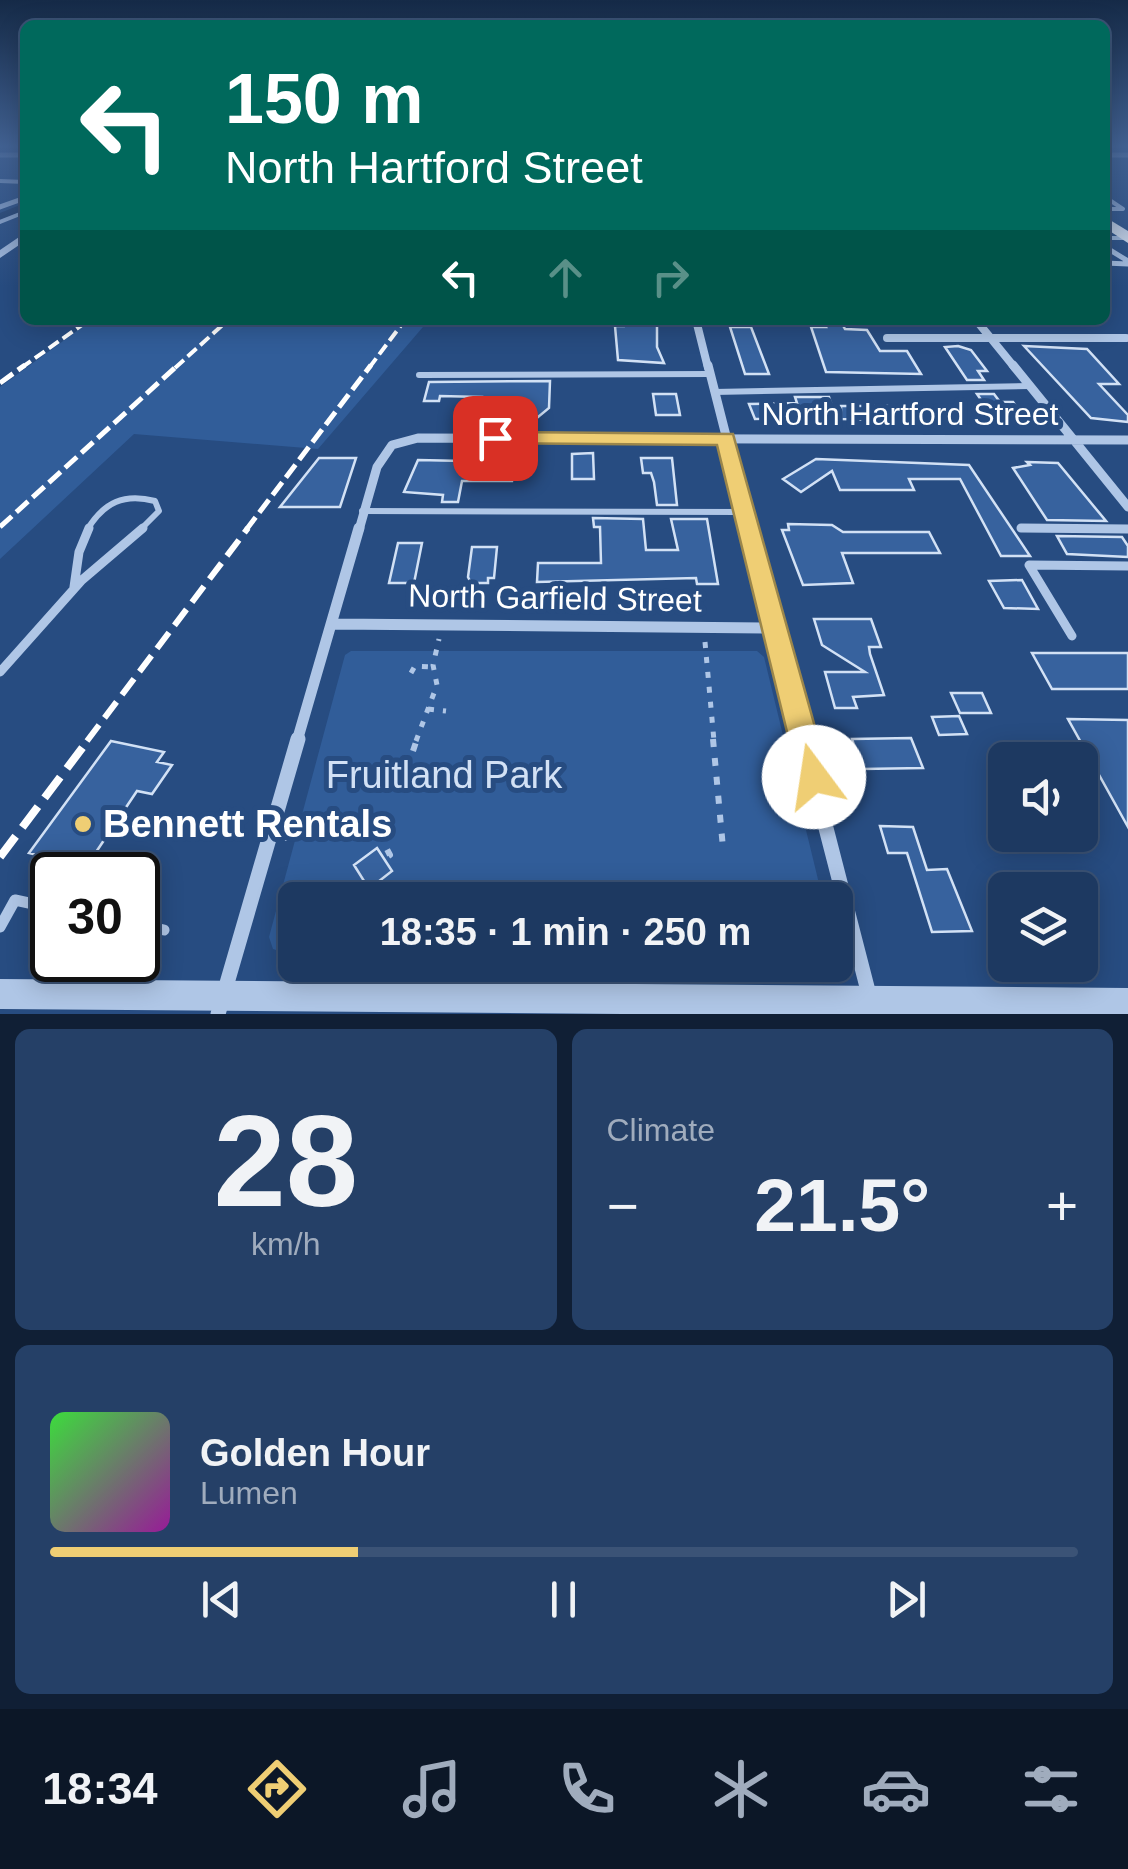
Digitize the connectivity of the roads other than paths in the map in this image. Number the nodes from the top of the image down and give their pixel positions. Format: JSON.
{"nodes":[{"id":1,"x":1110,"y":201,"type":"edge"},
{"id":2,"x":1110,"y":209,"type":"edge"},
{"id":3,"x":20,"y":240,"type":"edge"},
{"id":4,"x":0,"y":255,"type":"edge"},
{"id":5,"x":697,"y":325,"type":"edge"},
{"id":6,"x":980,"y":325,"type":"edge"},
{"id":7,"x":1128,"y":337,"type":"edge"},
{"id":8,"x":887,"y":338,"type":"dead end"},
{"id":9,"x":990,"y":338,"type":"junction"},
{"id":10,"x":710,"y":374,"type":"junction"},
{"id":11,"x":419,"y":375,"type":"dead end"},
{"id":12,"x":1030,"y":386,"type":"junction"},
{"id":13,"x":714,"y":392,"type":"junction"},
{"id":14,"x":726,"y":438,"type":"junction"},
{"id":15,"x":1074,"y":440,"type":"junction"},
{"id":16,"x":1128,"y":440,"type":"edge"},
{"id":17,"x":1128,"y":506,"type":"edge"},
{"id":18,"x":362,"y":511,"type":"junction"},
{"id":19,"x":744,"y":512,"type":"junction"},
{"id":20,"x":1021,"y":528,"type":"dead end"},
{"id":21,"x":1128,"y":529,"type":"edge"},
{"id":22,"x":1128,"y":566,"type":"edge"},
{"id":23,"x":74,"y":587,"type":"junction"},
{"id":24,"x":334,"y":624,"type":"junction"},
{"id":25,"x":775,"y":628,"type":"junction"},
{"id":26,"x":1072,"y":636,"type":"dead end"},
{"id":27,"x":0,"y":672,"type":"edge"},
{"id":28,"x":30,"y":903,"type":"edge"},
{"id":29,"x":0,"y":927,"type":"edge"},
{"id":30,"x":160,"y":929,"type":"edge"},
{"id":31,"x":164,"y":930,"type":"dead end"},
{"id":32,"x":71,"y":982,"type":"edge"},
{"id":33,"x":0,"y":994,"type":"edge"},
{"id":34,"x":66,"y":994,"type":"junction"},
{"id":35,"x":1128,"y":1003,"type":"edge"},
{"id":36,"x":221,"y":1005,"type":"edge"},
{"id":37,"x":553,"y":1006,"type":"edge"},
{"id":38,"x":873,"y":1007,"type":"edge"}],
"edges":[{"from":1,"to":2,"type":"lane"},
{"from":3,"to":4,"type":"street"},
{"from":5,"to":10,"type":"street"},
{"from":6,"to":9,"type":"street"},
{"from":7,"to":9,"type":"street"},
{"from":8,"to":9,"type":"street"},
{"from":9,"to":12,"type":"street"},
{"from":10,"to":11,"type":"lane"},
{"from":10,"to":13,"type":"street"},
{"from":12,"to":13,"type":"lane"},
{"from":12,"to":15,"type":"street"},
{"from":13,"to":14,"type":"street"},
{"from":14,"to":15,"type":"street","name":"North Hartford Street"},
{"from":14,"to":18,"type":"street","name":"North Hartford Street"},
{"from":14,"to":19,"type":"street"},
{"from":15,"to":16,"type":"street","name":"North Hartford Street"},
{"from":15,"to":17,"type":"street"},
{"from":18,"to":19,"type":"lane"},
{"from":18,"to":24,"type":"street"},
{"from":19,"to":25,"type":"street"},
{"from":20,"to":21,"type":"lane"},
{"from":22,"to":26,"type":"lane"},
{"from":23,"to":23,"type":"lane"},
{"from":23,"to":27,"type":"lane"},
{"from":24,"to":25,"type":"street","name":"North Garfield Street"},
{"from":24,"to":36,"type":"street"},
{"from":25,"to":38,"type":"street"},
{"from":28,"to":29,"type":"lane"},
{"from":30,"to":31,"type":"lane"},
{"from":32,"to":34,"type":"lane"},
{"from":33,"to":34,"type":"street"},
{"from":34,"to":36,"type":"street"},
{"from":35,"to":38,"type":"street"},
{"from":36,"to":37,"type":"street"},
{"from":37,"to":38,"type":"street"}]}
